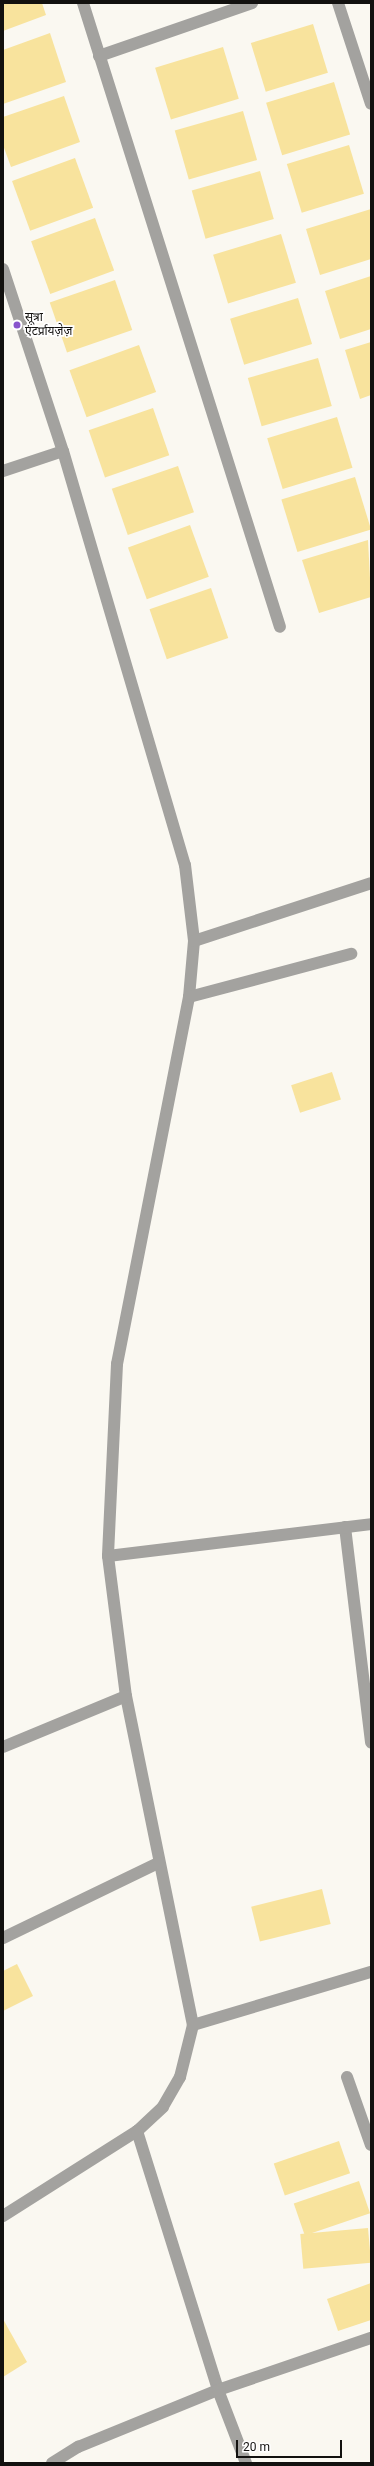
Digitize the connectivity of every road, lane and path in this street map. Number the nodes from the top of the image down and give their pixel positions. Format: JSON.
{"nodes":[{"id":1,"x":83,"y":3,"type":"edge"},
{"id":2,"x":252,"y":3,"type":"edge"},
{"id":3,"x":338,"y":3,"type":"edge"},
{"id":4,"x":99,"y":56,"type":"junction"},
{"id":5,"x":371,"y":104,"type":"edge"},
{"id":6,"x":3,"y":269,"type":"edge"},
{"id":7,"x":63,"y":451,"type":"junction"},
{"id":8,"x":3,"y":471,"type":"edge"},
{"id":9,"x":280,"y":627,"type":"dead end"},
{"id":10,"x":371,"y":883,"type":"edge"},
{"id":11,"x":194,"y":941,"type":"junction"},
{"id":12,"x":351,"y":954,"type":"dead end"},
{"id":13,"x":189,"y":997,"type":"junction"},
{"id":14,"x":371,"y":1524,"type":"edge"},
{"id":15,"x":345,"y":1527,"type":"junction"},
{"id":16,"x":108,"y":1556,"type":"junction"},
{"id":17,"x":126,"y":1696,"type":"junction"},
{"id":18,"x":371,"y":1742,"type":"edge"},
{"id":19,"x":3,"y":1748,"type":"edge"},
{"id":20,"x":158,"y":1863,"type":"junction"},
{"id":21,"x":3,"y":1938,"type":"edge"},
{"id":22,"x":371,"y":1972,"type":"edge"},
{"id":23,"x":193,"y":2025,"type":"junction"},
{"id":24,"x":347,"y":2077,"type":"dead end"},
{"id":25,"x":137,"y":2131,"type":"junction"},
{"id":26,"x":371,"y":2145,"type":"edge"},
{"id":27,"x":3,"y":2216,"type":"edge"},
{"id":28,"x":371,"y":2338,"type":"edge"},
{"id":29,"x":218,"y":2390,"type":"junction"},
{"id":30,"x":52,"y":2463,"type":"edge"},
{"id":31,"x":246,"y":2463,"type":"edge"}],
"edges":[{"from":1,"to":4,"type":"street"},
{"from":2,"to":4,"type":"street"},
{"from":3,"to":5,"type":"street"},
{"from":4,"to":9,"type":"street"},
{"from":6,"to":7,"type":"street"},
{"from":7,"to":8,"type":"street"},
{"from":7,"to":11,"type":"street"},
{"from":10,"to":11,"type":"street"},
{"from":11,"to":13,"type":"street"},
{"from":12,"to":13,"type":"street"},
{"from":13,"to":16,"type":"street"},
{"from":14,"to":15,"type":"street"},
{"from":15,"to":16,"type":"street"},
{"from":15,"to":18,"type":"street"},
{"from":16,"to":17,"type":"street"},
{"from":17,"to":19,"type":"street"},
{"from":17,"to":20,"type":"street"},
{"from":20,"to":21,"type":"street"},
{"from":20,"to":23,"type":"street"},
{"from":22,"to":23,"type":"street"},
{"from":23,"to":25,"type":"street"},
{"from":24,"to":26,"type":"street"},
{"from":25,"to":27,"type":"street"},
{"from":25,"to":29,"type":"street"},
{"from":28,"to":29,"type":"street"},
{"from":29,"to":30,"type":"street"},
{"from":29,"to":31,"type":"street"}]}
